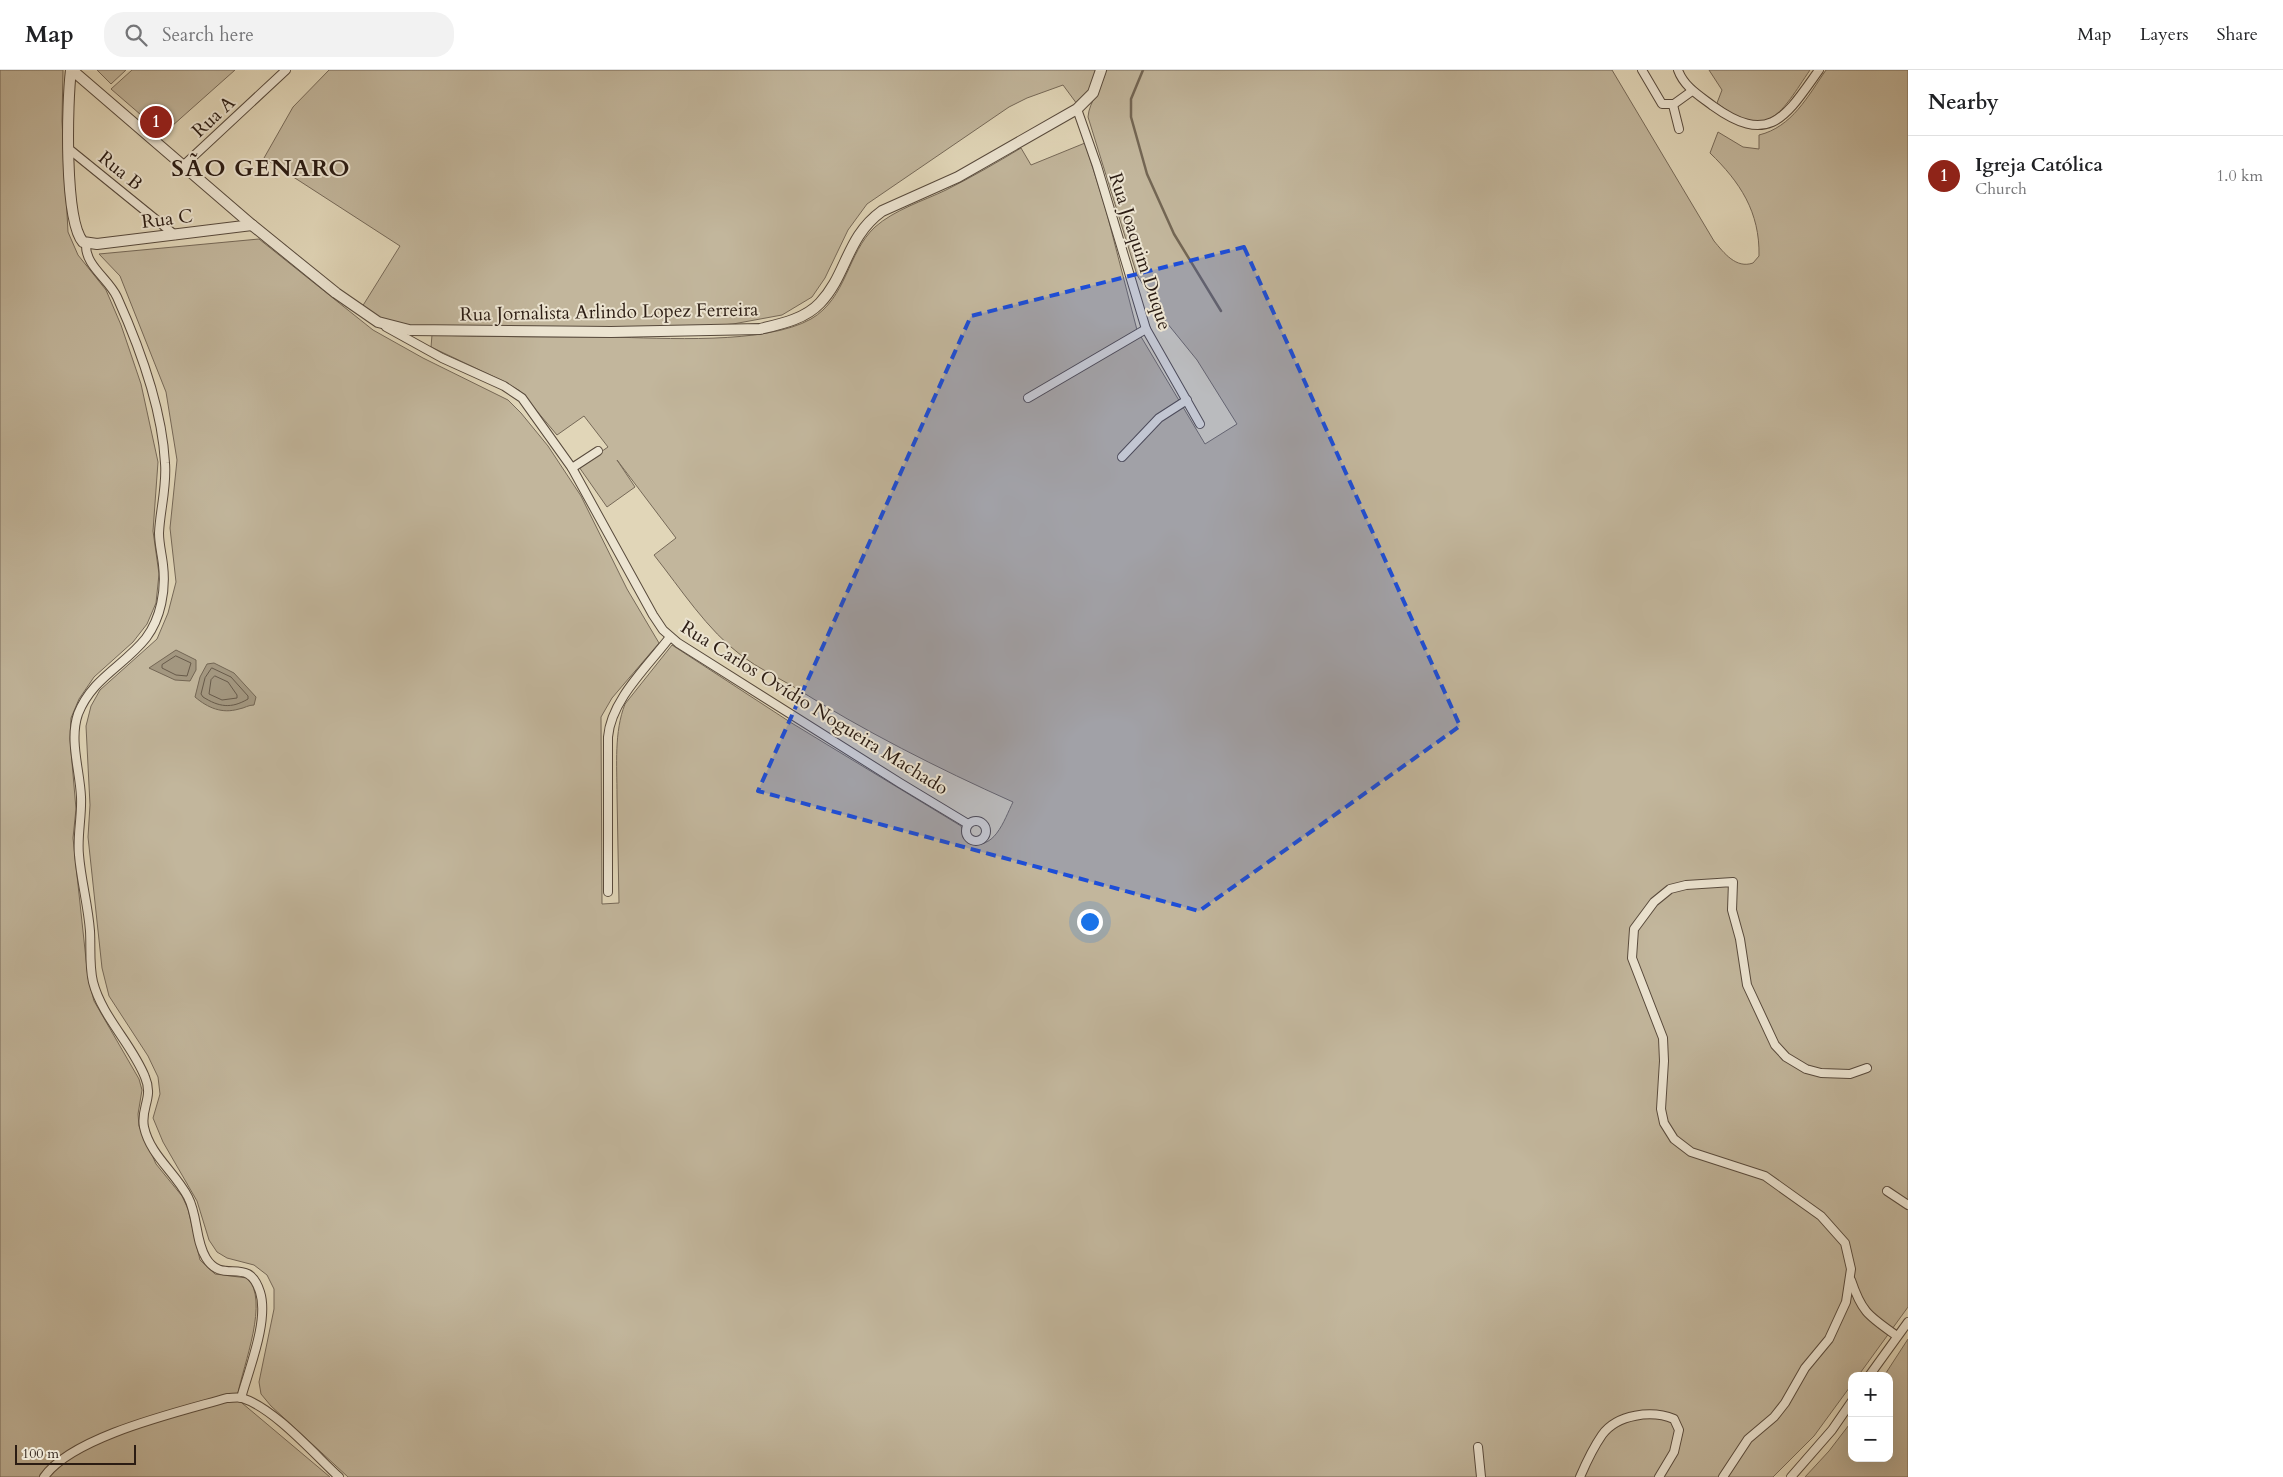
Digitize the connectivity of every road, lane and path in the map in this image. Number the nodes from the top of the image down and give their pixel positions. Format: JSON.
{"nodes":[{"id":1,"x":71,"y":70,"type":"edge"},
{"id":2,"x":286,"y":70,"type":"edge"},
{"id":3,"x":1101,"y":70,"type":"edge"},
{"id":4,"x":1642,"y":70,"type":"edge"},
{"id":5,"x":1678,"y":70,"type":"edge"},
{"id":6,"x":1818,"y":70,"type":"edge"},
{"id":7,"x":1692,"y":91,"type":"junction"},
{"id":8,"x":1673,"y":105,"type":"junction"},
{"id":9,"x":1077,"y":109,"type":"junction"},
{"id":10,"x":1679,"y":129,"type":"dead end"},
{"id":11,"x":69,"y":149,"type":"junction"},
{"id":12,"x":184,"y":165,"type":"junction"},
{"id":13,"x":252,"y":225,"type":"junction"},
{"id":14,"x":175,"y":236,"type":"junction"},
{"id":15,"x":86,"y":244,"type":"junction"},
{"id":16,"x":378,"y":322,"type":"junction"},
{"id":17,"x":1146,"y":330,"type":"junction"},
{"id":18,"x":1028,"y":398,"type":"dead end"},
{"id":19,"x":1186,"y":400,"type":"junction"},
{"id":20,"x":1200,"y":424,"type":"dead end"},
{"id":21,"x":598,"y":451,"type":"dead end"},
{"id":22,"x":1122,"y":457,"type":"dead end"},
{"id":23,"x":572,"y":468,"type":"junction"},
{"id":24,"x":670,"y":637,"type":"junction"},
{"id":25,"x":968,"y":824,"type":"dead end"},
{"id":26,"x":608,"y":892,"type":"dead end"},
{"id":27,"x":1867,"y":1068,"type":"dead end"},
{"id":28,"x":1886,"y":1191,"type":"dead end"},
{"id":29,"x":1908,"y":1205,"type":"edge"},
{"id":30,"x":1851,"y":1278,"type":"junction"},
{"id":31,"x":1908,"y":1322,"type":"edge"},
{"id":32,"x":1897,"y":1336,"type":"junction"},
{"id":33,"x":1872,"y":1372,"type":"edge"},
{"id":34,"x":241,"y":1398,"type":"junction"},
{"id":35,"x":1848,"y":1407,"type":"edge"},
{"id":36,"x":1478,"y":1448,"type":"dead end"},
{"id":37,"x":44,"y":1477,"type":"edge"},
{"id":38,"x":339,"y":1477,"type":"edge"},
{"id":39,"x":1481,"y":1477,"type":"edge"},
{"id":40,"x":1580,"y":1477,"type":"edge"},
{"id":41,"x":1660,"y":1477,"type":"edge"},
{"id":42,"x":1723,"y":1477,"type":"edge"},
{"id":43,"x":1791,"y":1477,"type":"edge"}],
"edges":[{"from":1,"to":11,"type":"street"},
{"from":1,"to":12,"type":"street","name":"Rua Carlos Ovídio Nogueira Machado"},
{"from":2,"to":12,"type":"street","name":"Rua A"},
{"from":3,"to":9,"type":"street","name":"Rua Jornalista Arlindo Lopez Ferreira"},
{"from":4,"to":8,"type":"street"},
{"from":5,"to":7,"type":"street"},
{"from":6,"to":7,"type":"street"},
{"from":7,"to":8,"type":"street"},
{"from":8,"to":10,"type":"street"},
{"from":9,"to":16,"type":"street","name":"Rua Jornalista Arlindo Lopez Ferreira"},
{"from":9,"to":17,"type":"street","name":"Rua Joaquim Duque"},
{"from":11,"to":14,"type":"street","name":"Rua B"},
{"from":11,"to":15,"type":"street"},
{"from":12,"to":13,"type":"street","name":"Rua Carlos Ovídio Nogueira Machado"},
{"from":13,"to":14,"type":"street","name":"Rua C"},
{"from":13,"to":16,"type":"street","name":"Rua Carlos Ovídio Nogueira Machado"},
{"from":14,"to":15,"type":"street","name":"Rua C"},
{"from":15,"to":34,"type":"street"},
{"from":16,"to":23,"type":"street","name":"Rua Carlos Ovídio Nogueira Machado"},
{"from":17,"to":18,"type":"street"},
{"from":17,"to":19,"type":"street","name":"Rua Joaquim Duque"},
{"from":19,"to":20,"type":"street","name":"Rua Joaquim Duque"},
{"from":19,"to":22,"type":"street"},
{"from":21,"to":23,"type":"street"},
{"from":23,"to":24,"type":"street","name":"Rua Carlos Ovídio Nogueira Machado"},
{"from":24,"to":25,"type":"street","name":"Rua Carlos Ovídio Nogueira Machado"},
{"from":24,"to":26,"type":"street"},
{"from":27,"to":30,"type":"street"},
{"from":28,"to":29,"type":"street"},
{"from":30,"to":32,"type":"street"},
{"from":30,"to":42,"type":"street"},
{"from":31,"to":32,"type":"street"},
{"from":32,"to":33,"type":"street"},
{"from":34,"to":37,"type":"street"},
{"from":34,"to":38,"type":"street"},
{"from":35,"to":43,"type":"street"},
{"from":36,"to":39,"type":"street"},
{"from":40,"to":41,"type":"street"}]}
